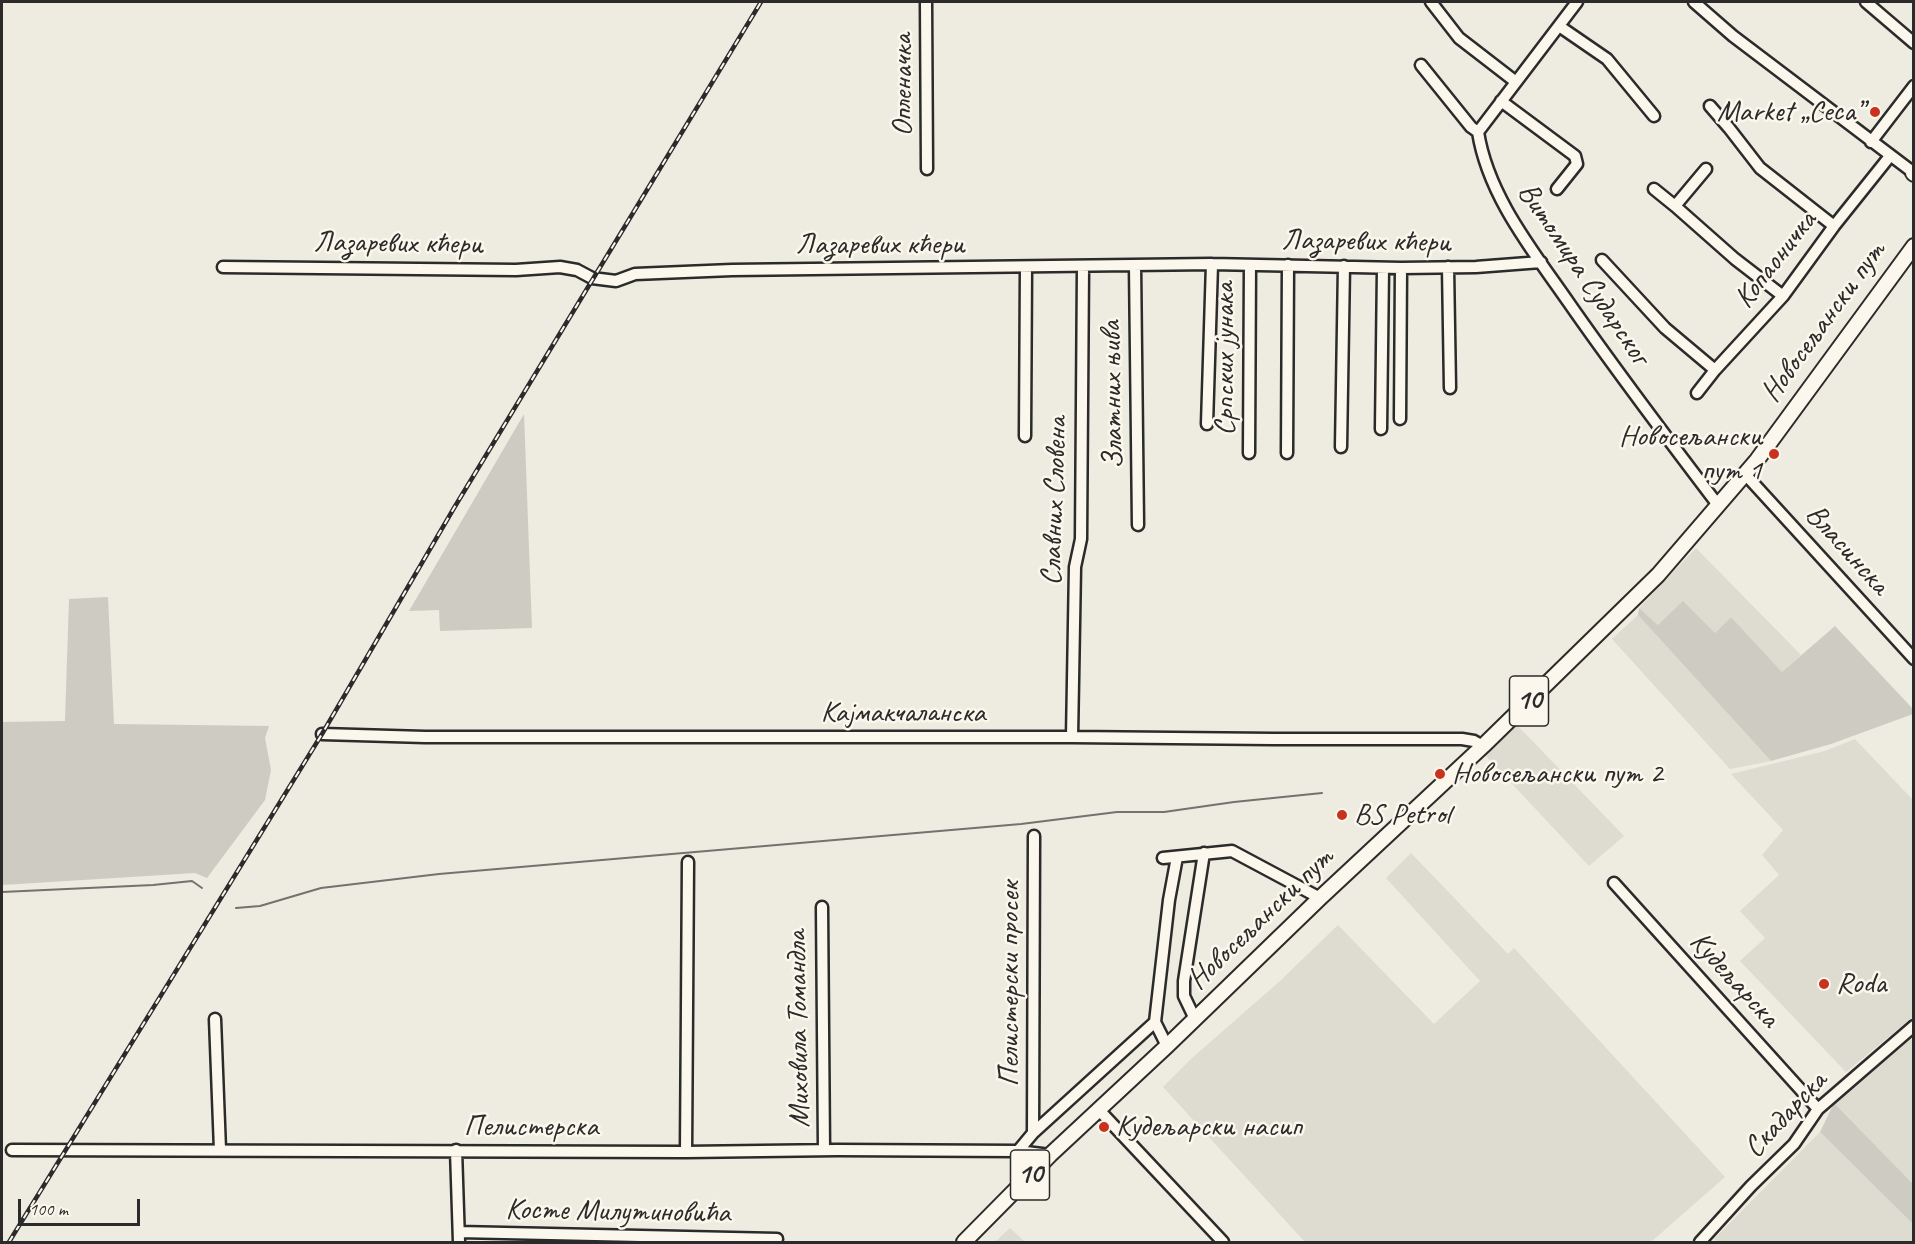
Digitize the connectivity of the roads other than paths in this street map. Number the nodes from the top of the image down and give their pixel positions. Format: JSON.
{"nodes":[{"id":1,"x":926,"y":2,"type":"edge"},
{"id":2,"x":1431,"y":2,"type":"edge"},
{"id":3,"x":1577,"y":2,"type":"edge"},
{"id":4,"x":1694,"y":2,"type":"edge"},
{"id":5,"x":1866,"y":2,"type":"edge"},
{"id":6,"x":1559,"y":26,"type":"junction"},
{"id":7,"x":1914,"y":43,"type":"edge"},
{"id":8,"x":1421,"y":65,"type":"dead end"},
{"id":9,"x":1516,"y":82,"type":"junction"},
{"id":10,"x":1914,"y":86,"type":"edge"},
{"id":11,"x":1501,"y":101,"type":"junction"},
{"id":12,"x":1710,"y":106,"type":"dead end"},
{"id":13,"x":1654,"y":116,"type":"dead end"},
{"id":14,"x":1478,"y":132,"type":"junction"},
{"id":15,"x":1871,"y":142,"type":"junction"},
{"id":16,"x":1890,"y":156,"type":"junction"},
{"id":17,"x":927,"y":169,"type":"dead end"},
{"id":18,"x":1706,"y":169,"type":"dead end"},
{"id":19,"x":1913,"y":172,"type":"edge"},
{"id":20,"x":1557,"y":189,"type":"dead end"},
{"id":21,"x":1654,"y":189,"type":"dead end"},
{"id":22,"x":1675,"y":206,"type":"junction"},
{"id":23,"x":1834,"y":226,"type":"junction"},
{"id":24,"x":1914,"y":246,"type":"edge"},
{"id":25,"x":1602,"y":260,"type":"dead end"},
{"id":26,"x":1541,"y":262,"type":"junction"},
{"id":27,"x":1212,"y":264,"type":"junction"},
{"id":28,"x":1250,"y":264,"type":"junction"},
{"id":29,"x":1288,"y":265,"type":"junction"},
{"id":30,"x":1135,"y":266,"type":"junction"},
{"id":31,"x":1344,"y":266,"type":"junction"},
{"id":32,"x":223,"y":267,"type":"dead end"},
{"id":33,"x":1026,"y":267,"type":"junction"},
{"id":34,"x":1083,"y":267,"type":"junction"},
{"id":35,"x":1448,"y":267,"type":"junction"},
{"id":36,"x":1383,"y":268,"type":"junction"},
{"id":37,"x":1401,"y":268,"type":"junction"},
{"id":38,"x":1783,"y":296,"type":"junction"},
{"id":39,"x":1715,"y":370,"type":"junction"},
{"id":40,"x":1450,"y":388,"type":"dead end"},
{"id":41,"x":1697,"y":393,"type":"dead end"},
{"id":42,"x":1400,"y":419,"type":"dead end"},
{"id":43,"x":1207,"y":424,"type":"dead end"},
{"id":44,"x":1381,"y":429,"type":"dead end"},
{"id":45,"x":1025,"y":436,"type":"dead end"},
{"id":46,"x":1341,"y":447,"type":"dead end"},
{"id":47,"x":1249,"y":453,"type":"dead end"},
{"id":48,"x":1287,"y":453,"type":"dead end"},
{"id":49,"x":1744,"y":474,"type":"junction"},
{"id":50,"x":1718,"y":505,"type":"junction"},
{"id":51,"x":1138,"y":525,"type":"dead end"},
{"id":52,"x":1914,"y":659,"type":"edge"},
{"id":53,"x":322,"y":734,"type":"dead end"},
{"id":54,"x":1072,"y":736,"type":"junction"},
{"id":55,"x":1483,"y":746,"type":"junction"},
{"id":56,"x":1034,"y":836,"type":"dead end"},
{"id":57,"x":1204,"y":853,"type":"junction"},
{"id":58,"x":1177,"y":857,"type":"junction"},
{"id":59,"x":1163,"y":858,"type":"dead end"},
{"id":60,"x":688,"y":862,"type":"dead end"},
{"id":61,"x":1614,"y":883,"type":"dead end"},
{"id":62,"x":1320,"y":898,"type":"junction"},
{"id":63,"x":822,"y":907,"type":"dead end"},
{"id":64,"x":214,"y":1019,"type":"dead end"},
{"id":65,"x":1195,"y":1019,"type":"junction"},
{"id":66,"x":1155,"y":1023,"type":"junction"},
{"id":67,"x":1914,"y":1026,"type":"edge"},
{"id":68,"x":1167,"y":1046,"type":"junction"},
{"id":69,"x":1818,"y":1109,"type":"junction"},
{"id":70,"x":1099,"y":1110,"type":"junction"},
{"id":71,"x":1033,"y":1133,"type":"junction"},
{"id":72,"x":12,"y":1150,"type":"dead end"},
{"id":73,"x":220,"y":1150,"type":"junction"},
{"id":74,"x":456,"y":1150,"type":"junction"},
{"id":75,"x":824,"y":1150,"type":"junction"},
{"id":76,"x":1018,"y":1151,"type":"junction"},
{"id":77,"x":686,"y":1152,"type":"junction"},
{"id":78,"x":1050,"y":1155,"type":"junction"},
{"id":79,"x":459,"y":1237,"type":"edge"},
{"id":80,"x":777,"y":1239,"type":"dead end"},
{"id":81,"x":964,"y":1242,"type":"edge"},
{"id":82,"x":1223,"y":1242,"type":"edge"},
{"id":83,"x":1700,"y":1242,"type":"edge"}],
"edges":[{"from":1,"to":17,"type":"street","name":"Опленачка"},
{"from":2,"to":9,"type":"street"},
{"from":3,"to":6,"type":"street"},
{"from":4,"to":15,"type":"street"},
{"from":5,"to":7,"type":"street"},
{"from":6,"to":9,"type":"street"},
{"from":6,"to":13,"type":"street"},
{"from":8,"to":14,"type":"street"},
{"from":9,"to":11,"type":"street"},
{"from":10,"to":15,"type":"street"},
{"from":11,"to":14,"type":"street"},
{"from":11,"to":20,"type":"street"},
{"from":12,"to":23,"type":"street"},
{"from":14,"to":26,"type":"street","name":"Витомира Сударског"},
{"from":15,"to":16,"type":"street"},
{"from":16,"to":19,"type":"street"},
{"from":16,"to":23,"type":"street","name":"Копаоничка"},
{"from":18,"to":22,"type":"street"},
{"from":21,"to":22,"type":"street"},
{"from":22,"to":38,"type":"street"},
{"from":23,"to":38,"type":"street","name":"Копаоничка"},
{"from":24,"to":49,"type":"main road","name":"Новосељански пут","number":"10"},
{"from":25,"to":39,"type":"street"},
{"from":26,"to":35,"type":"street","name":"Лазаревих кћери"},
{"from":26,"to":50,"type":"street","name":"Витомира Сударског"},
{"from":27,"to":28,"type":"street","name":"Лазаревих кћери"},
{"from":27,"to":30,"type":"street","name":"Лазаревих кћери"},
{"from":27,"to":43,"type":"street"},
{"from":28,"to":29,"type":"street","name":"Лазаревих кћери"},
{"from":28,"to":47,"type":"street","name":"Српских јунака"},
{"from":29,"to":31,"type":"street","name":"Лазаревих кћери"},
{"from":29,"to":48,"type":"street"},
{"from":30,"to":34,"type":"street","name":"Лазаревих кћери"},
{"from":30,"to":51,"type":"street","name":"Златних њива"},
{"from":31,"to":36,"type":"street","name":"Лазаревих кћери"},
{"from":31,"to":46,"type":"street"},
{"from":32,"to":33,"type":"street","name":"Лазаревих кћери"},
{"from":33,"to":34,"type":"street","name":"Лазаревих кћери"},
{"from":33,"to":45,"type":"street"},
{"from":34,"to":54,"type":"street","name":"Славних Словена"},
{"from":35,"to":37,"type":"street","name":"Лазаревих кћери"},
{"from":35,"to":40,"type":"street"},
{"from":36,"to":37,"type":"street","name":"Лазаревих кћери"},
{"from":36,"to":44,"type":"street"},
{"from":37,"to":42,"type":"street"},
{"from":38,"to":39,"type":"street","name":"Копаоничка"},
{"from":39,"to":41,"type":"street","name":"Копаоничка"},
{"from":49,"to":50,"type":"main road","name":"Новосељански пут","number":"10"},
{"from":49,"to":52,"type":"street","name":"Власинска"},
{"from":50,"to":55,"type":"main road","name":"Новосељански пут","number":"10"},
{"from":53,"to":54,"type":"street","name":"Кајмакчаланска"},
{"from":54,"to":55,"type":"street","name":"Кајмакчаланска"},
{"from":55,"to":62,"type":"main road","name":"Новосељански пут","number":"10"},
{"from":56,"to":71,"type":"street","name":"Пелистерски просек"},
{"from":57,"to":58,"type":"street"},
{"from":57,"to":62,"type":"street"},
{"from":57,"to":65,"type":"street"},
{"from":58,"to":59,"type":"street"},
{"from":58,"to":66,"type":"street"},
{"from":60,"to":77,"type":"street"},
{"from":61,"to":69,"type":"street","name":"Кудељарска"},
{"from":62,"to":65,"type":"main road","name":"Новосељански пут","number":"10"},
{"from":63,"to":75,"type":"street","name":"Миховила Томандла"},
{"from":64,"to":73,"type":"street"},
{"from":65,"to":68,"type":"main road","name":"Новосељански пут","number":"10"},
{"from":66,"to":68,"type":"street"},
{"from":66,"to":71,"type":"street"},
{"from":67,"to":69,"type":"street","name":"Скадарска"},
{"from":68,"to":70,"type":"main road","name":"Новосељански пут","number":"10"},
{"from":69,"to":83,"type":"street","name":"Скадарска"},
{"from":70,"to":78,"type":"main road","name":"Новосељански пут","number":"10"},
{"from":70,"to":82,"type":"street"},
{"from":71,"to":76,"type":"street"},
{"from":72,"to":73,"type":"street","name":"Пелистерска"},
{"from":73,"to":74,"type":"street","name":"Пелистерска"},
{"from":74,"to":77,"type":"street","name":"Пелистерска"},
{"from":74,"to":79,"type":"street"},
{"from":75,"to":76,"type":"street","name":"Пелистерска"},
{"from":75,"to":77,"type":"street","name":"Пелистерска"},
{"from":76,"to":78,"type":"street","name":"Пелистерска"},
{"from":78,"to":81,"type":"main road","name":"Новосељански пут","number":"10"},
{"from":79,"to":80,"type":"street","name":"Косте Милутиновића"}]}
